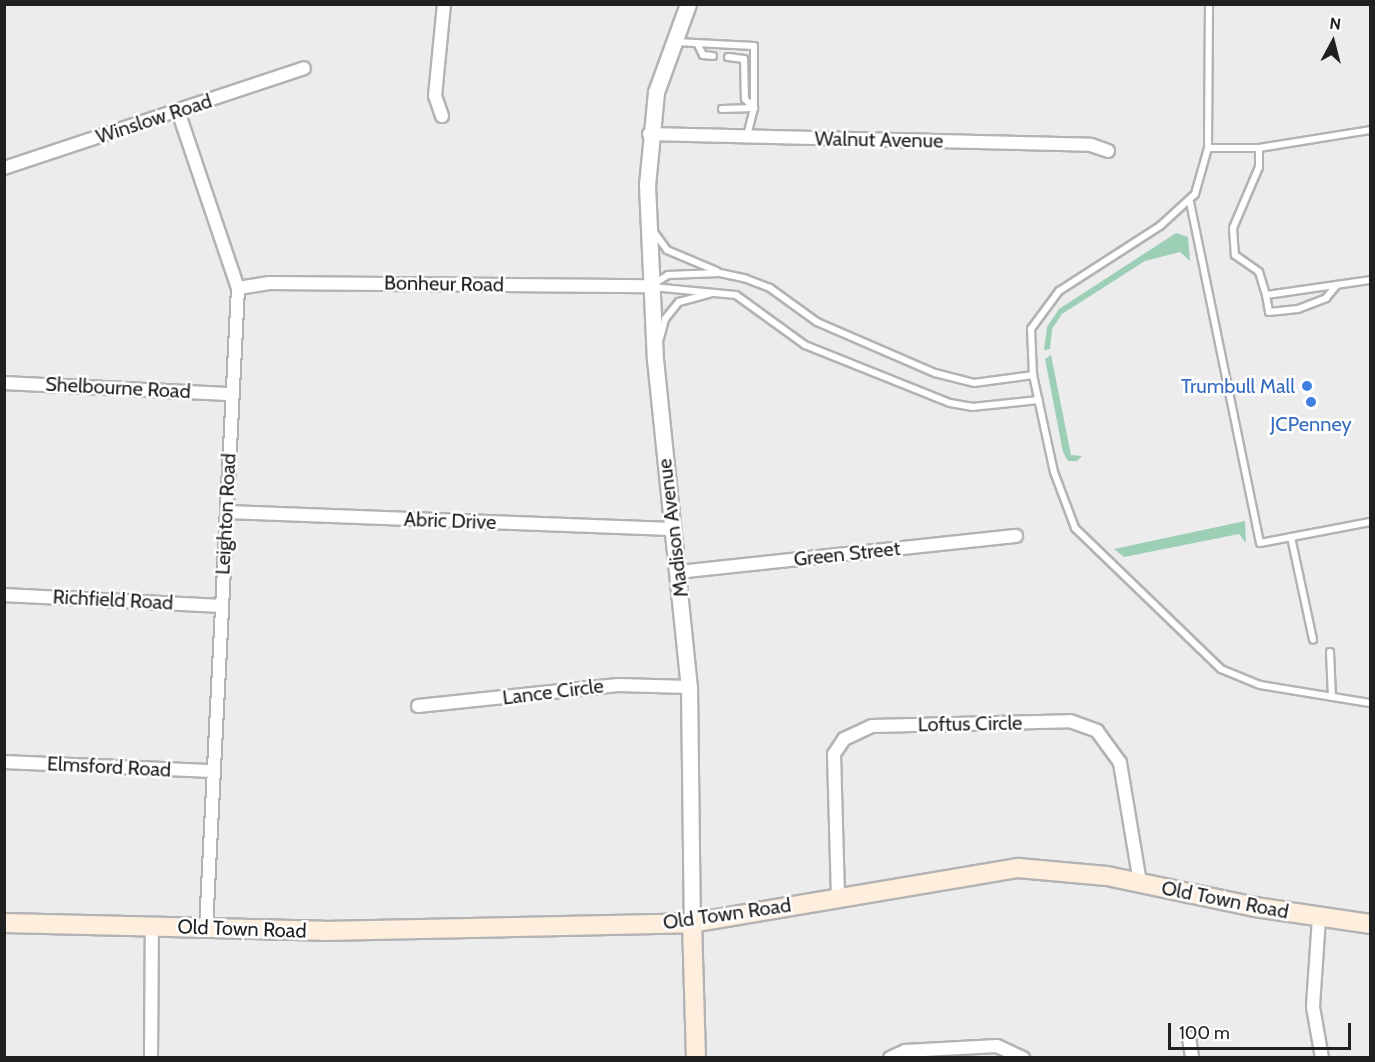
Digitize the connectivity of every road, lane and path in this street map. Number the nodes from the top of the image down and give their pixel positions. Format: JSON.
{"nodes":[{"id":1,"x":444,"y":4,"type":"edge"},
{"id":2,"x":688,"y":4,"type":"edge"},
{"id":3,"x":1209,"y":4,"type":"edge"},
{"id":4,"x":674,"y":42,"type":"junction"},
{"id":5,"x":697,"y":43,"type":"junction"},
{"id":6,"x":713,"y":56,"type":"dead end"},
{"id":7,"x":728,"y":57,"type":"dead end"},
{"id":8,"x":304,"y":68,"type":"dead end"},
{"id":9,"x":754,"y":108,"type":"junction"},
{"id":10,"x":722,"y":109,"type":"dead end"},
{"id":11,"x":178,"y":111,"type":"junction"},
{"id":12,"x":442,"y":116,"type":"dead end"},
{"id":13,"x":1371,"y":130,"type":"edge"},
{"id":14,"x":649,"y":134,"type":"junction"},
{"id":15,"x":747,"y":137,"type":"junction"},
{"id":16,"x":1208,"y":148,"type":"junction"},
{"id":17,"x":1259,"y":148,"type":"junction"},
{"id":18,"x":1108,"y":151,"type":"dead end"},
{"id":19,"x":4,"y":168,"type":"edge"},
{"id":20,"x":1190,"y":202,"type":"junction"},
{"id":21,"x":649,"y":214,"type":"junction"},
{"id":22,"x":720,"y":273,"type":"junction"},
{"id":23,"x":1371,"y":280,"type":"edge"},
{"id":24,"x":1337,"y":285,"type":"junction"},
{"id":25,"x":650,"y":286,"type":"junction"},
{"id":26,"x":238,"y":288,"type":"junction"},
{"id":27,"x":722,"y":292,"type":"junction"},
{"id":28,"x":1266,"y":295,"type":"junction"},
{"id":29,"x":655,"y":359,"type":"junction"},
{"id":30,"x":1033,"y":375,"type":"junction"},
{"id":31,"x":4,"y":383,"type":"edge"},
{"id":32,"x":232,"y":394,"type":"junction"},
{"id":33,"x":1039,"y":400,"type":"junction"},
{"id":34,"x":227,"y":513,"type":"junction"},
{"id":35,"x":1371,"y":522,"type":"edge"},
{"id":36,"x":672,"y":529,"type":"junction"},
{"id":37,"x":1016,"y":536,"type":"dead end"},
{"id":38,"x":1291,"y":537,"type":"junction"},
{"id":39,"x":678,"y":572,"type":"junction"},
{"id":40,"x":4,"y":595,"type":"edge"},
{"id":41,"x":221,"y":606,"type":"junction"},
{"id":42,"x":1313,"y":640,"type":"dead end"},
{"id":43,"x":1329,"y":652,"type":"dead end"},
{"id":44,"x":689,"y":687,"type":"junction"},
{"id":45,"x":1332,"y":697,"type":"junction"},
{"id":46,"x":1371,"y":703,"type":"edge"},
{"id":47,"x":418,"y":706,"type":"dead end"},
{"id":48,"x":4,"y":762,"type":"edge"},
{"id":49,"x":213,"y":771,"type":"junction"},
{"id":50,"x":1140,"y":883,"type":"junction"},
{"id":51,"x":838,"y":897,"type":"junction"},
{"id":52,"x":1319,"y":918,"type":"junction"},
{"id":53,"x":4,"y":923,"type":"edge"},
{"id":54,"x":692,"y":923,"type":"junction"},
{"id":55,"x":1371,"y":924,"type":"edge"},
{"id":56,"x":152,"y":926,"type":"junction"},
{"id":57,"x":206,"y":928,"type":"junction"},
{"id":58,"x":1189,"y":1038,"type":"dead end"},
{"id":59,"x":151,"y":1058,"type":"edge"},
{"id":60,"x":696,"y":1058,"type":"edge"},
{"id":61,"x":890,"y":1058,"type":"edge"},
{"id":62,"x":1023,"y":1058,"type":"edge"},
{"id":63,"x":1192,"y":1058,"type":"edge"},
{"id":64,"x":1322,"y":1058,"type":"edge"}],
"edges":[{"from":1,"to":12,"type":"street"},
{"from":2,"to":4,"type":"street","name":"Madison Avenue"},
{"from":3,"to":16,"type":"lane"},
{"from":4,"to":5,"type":"lane"},
{"from":4,"to":14,"type":"street","name":"Madison Avenue"},
{"from":5,"to":6,"type":"lane"},
{"from":5,"to":9,"type":"lane"},
{"from":7,"to":9,"type":"lane"},
{"from":8,"to":11,"type":"street","name":"Winslow Road"},
{"from":9,"to":10,"type":"lane"},
{"from":9,"to":15,"type":"lane"},
{"from":11,"to":19,"type":"street","name":"Winslow Road"},
{"from":11,"to":26,"type":"street","name":"Leighton Road"},
{"from":13,"to":17,"type":"lane"},
{"from":14,"to":15,"type":"street","name":"Walnut Avenue"},
{"from":14,"to":21,"type":"street","name":"Madison Avenue"},
{"from":15,"to":18,"type":"street","name":"Walnut Avenue"},
{"from":16,"to":17,"type":"lane"},
{"from":16,"to":20,"type":"lane"},
{"from":17,"to":28,"type":"lane"},
{"from":20,"to":30,"type":"lane"},
{"from":20,"to":38,"type":"lane"},
{"from":21,"to":22,"type":"lane"},
{"from":21,"to":25,"type":"street","name":"Madison Avenue"},
{"from":22,"to":25,"type":"lane"},
{"from":22,"to":30,"type":"lane"},
{"from":23,"to":24,"type":"lane"},
{"from":24,"to":28,"type":"lane"},
{"from":24,"to":28,"type":"lane"},
{"from":25,"to":26,"type":"street","name":"Bonheur Road"},
{"from":25,"to":27,"type":"lane"},
{"from":25,"to":29,"type":"street","name":"Madison Avenue"},
{"from":26,"to":32,"type":"street","name":"Leighton Road"},
{"from":27,"to":29,"type":"lane"},
{"from":27,"to":33,"type":"lane"},
{"from":29,"to":36,"type":"street","name":"Madison Avenue"},
{"from":30,"to":33,"type":"lane"},
{"from":31,"to":32,"type":"street","name":"Shelbourne Road"},
{"from":32,"to":34,"type":"street","name":"Leighton Road"},
{"from":33,"to":45,"type":"lane"},
{"from":34,"to":36,"type":"street","name":"Abric Drive"},
{"from":34,"to":41,"type":"street","name":"Leighton Road"},
{"from":35,"to":38,"type":"lane"},
{"from":36,"to":39,"type":"street","name":"Madison Avenue"},
{"from":37,"to":39,"type":"street","name":"Green Street"},
{"from":38,"to":42,"type":"lane"},
{"from":39,"to":44,"type":"street","name":"Madison Avenue"},
{"from":40,"to":41,"type":"street","name":"Richfield Road"},
{"from":41,"to":49,"type":"street","name":"Leighton Road"},
{"from":43,"to":45,"type":"lane"},
{"from":44,"to":47,"type":"street","name":"Lance Circle"},
{"from":44,"to":54,"type":"street","name":"Madison Avenue"},
{"from":45,"to":46,"type":"lane"},
{"from":48,"to":49,"type":"street","name":"Elmsford Road"},
{"from":49,"to":57,"type":"street","name":"Leighton Road"},
{"from":50,"to":51,"type":"main road","name":"Old Town Road"},
{"from":50,"to":51,"type":"street","name":"Loftus Circle"},
{"from":50,"to":52,"type":"main road","name":"Old Town Road"},
{"from":51,"to":54,"type":"main road","name":"Old Town Road"},
{"from":52,"to":55,"type":"main road","name":"Old Town Road"},
{"from":52,"to":64,"type":"street"},
{"from":53,"to":56,"type":"main road","name":"Old Town Road"},
{"from":54,"to":57,"type":"main road","name":"Old Town Road"},
{"from":54,"to":60,"type":"main road","name":"Madison Avenue"},
{"from":56,"to":57,"type":"main road","name":"Old Town Road"},
{"from":56,"to":59,"type":"street"},
{"from":58,"to":63,"type":"street"},
{"from":61,"to":62,"type":"street"}]}
